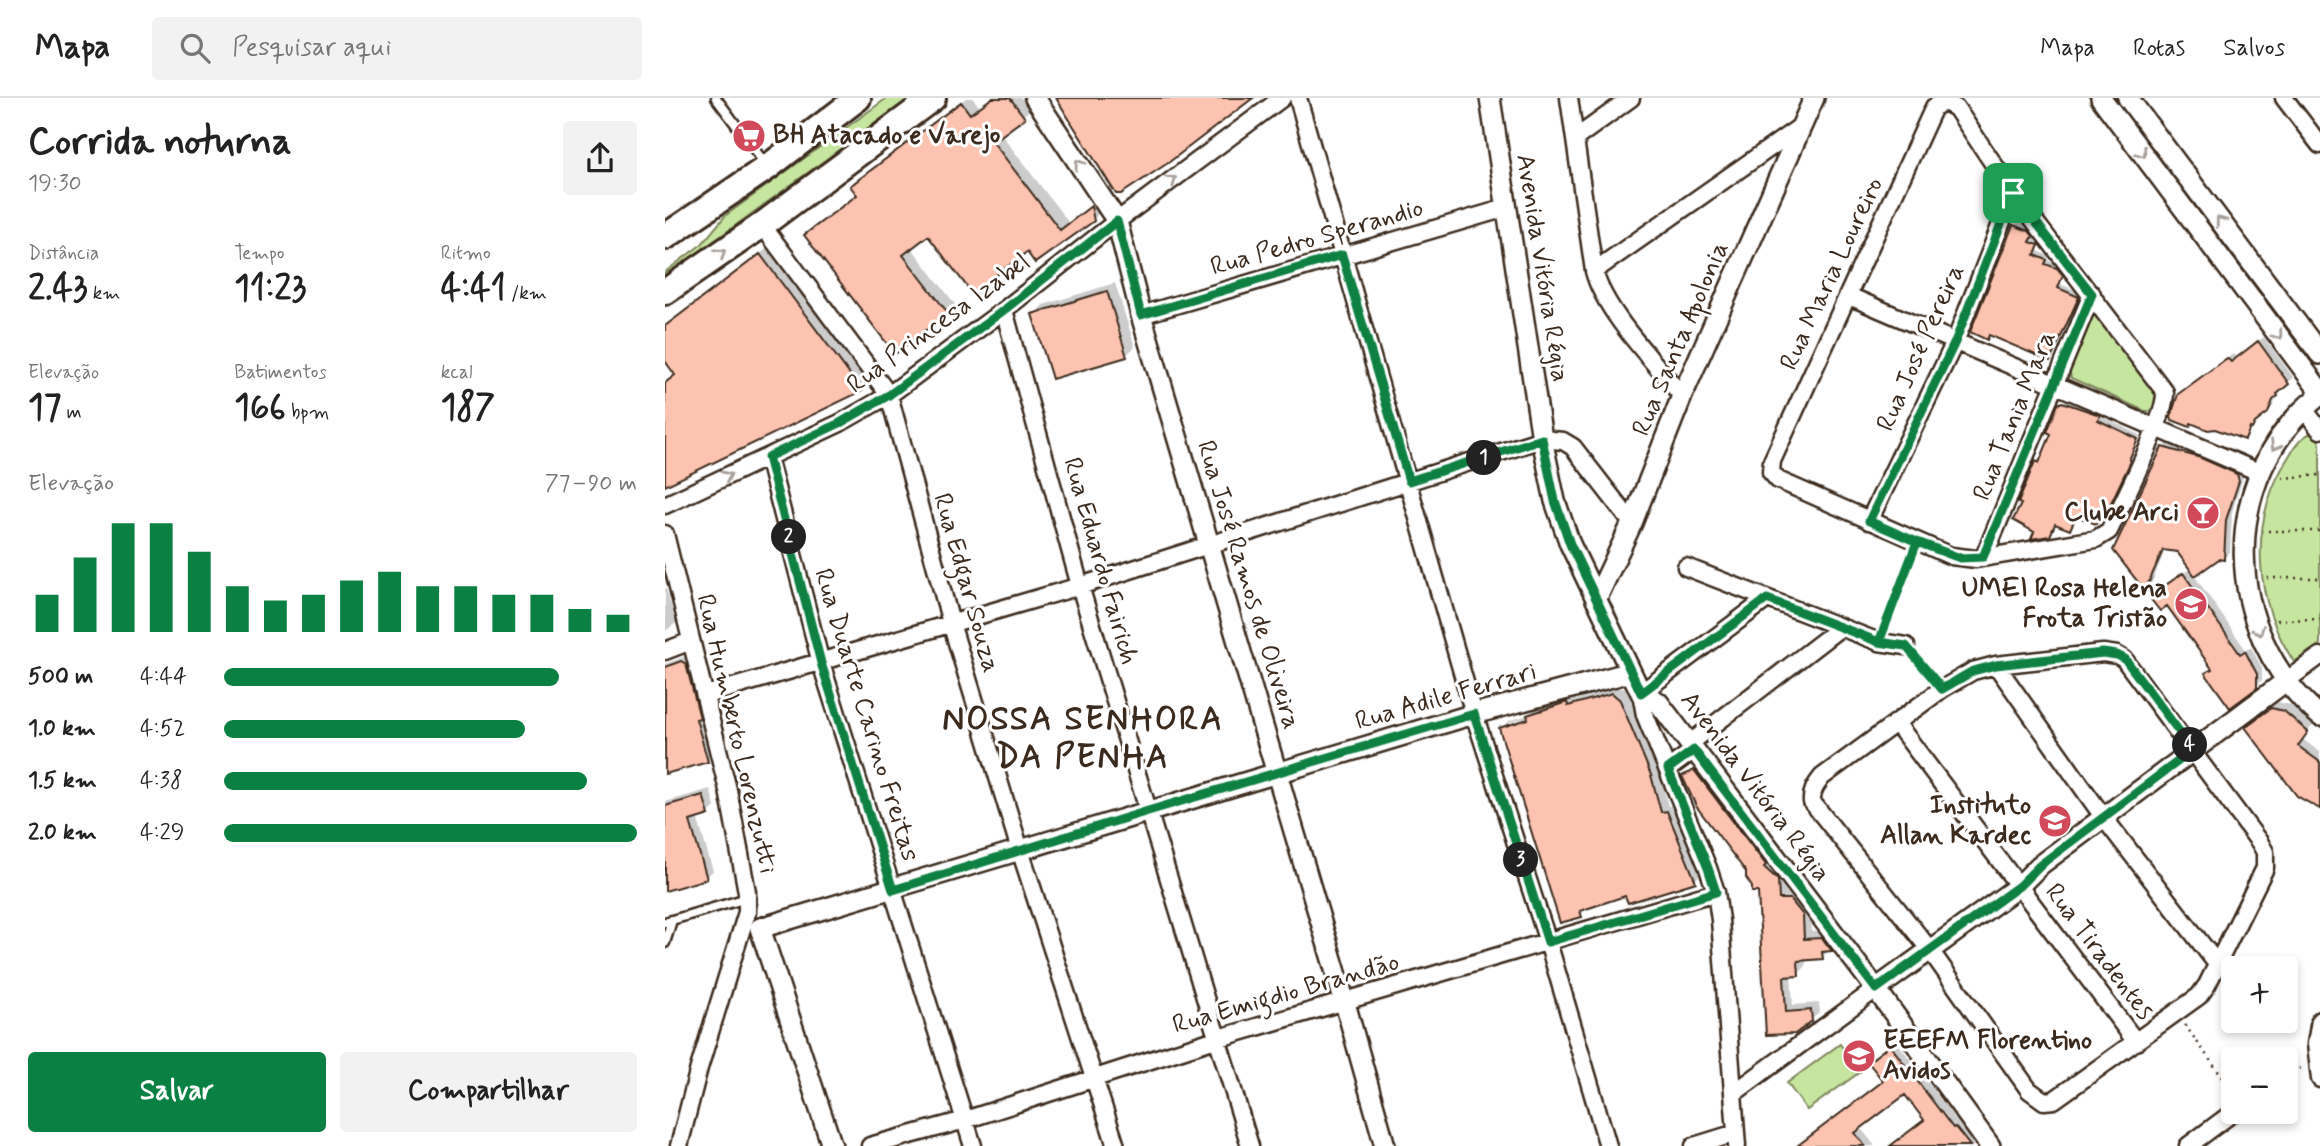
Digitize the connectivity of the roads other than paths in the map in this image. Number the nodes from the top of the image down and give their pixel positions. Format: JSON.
{"nodes":[{"id":1,"x":716,"y":98,"type":"edge"},
{"id":2,"x":858,"y":98,"type":"edge"},
{"id":3,"x":933,"y":98,"type":"edge"},
{"id":4,"x":1035,"y":98,"type":"edge"},
{"id":5,"x":1282,"y":98,"type":"edge"},
{"id":6,"x":1299,"y":98,"type":"edge"},
{"id":7,"x":1490,"y":98,"type":"edge"},
{"id":8,"x":1569,"y":98,"type":"edge"},
{"id":9,"x":1631,"y":98,"type":"edge"},
{"id":10,"x":1814,"y":98,"type":"edge"},
{"id":11,"x":2101,"y":98,"type":"edge"},
{"id":12,"x":2128,"y":98,"type":"edge"},
{"id":13,"x":2284,"y":98,"type":"edge"},
{"id":14,"x":1804,"y":124,"type":"junction"},
{"id":15,"x":2317,"y":137,"type":"edge"},
{"id":16,"x":1576,"y":138,"type":"junction"},
{"id":17,"x":768,"y":167,"type":"junction"},
{"id":18,"x":2013,"y":193,"type":"junction"},
{"id":19,"x":1506,"y":208,"type":"junction"},
{"id":20,"x":1117,"y":221,"type":"junction"},
{"id":21,"x":762,"y":225,"type":"junction"},
{"id":22,"x":665,"y":237,"type":"edge"},
{"id":23,"x":2245,"y":254,"type":"junction"},
{"id":24,"x":1342,"y":255,"type":"junction"},
{"id":25,"x":2228,"y":268,"type":"junction"},
{"id":26,"x":1594,"y":271,"type":"junction"},
{"id":27,"x":665,"y":292,"type":"edge"},
{"id":28,"x":2092,"y":294,"type":"junction"},
{"id":29,"x":1849,"y":296,"type":"junction"},
{"id":30,"x":1004,"y":310,"type":"junction"},
{"id":31,"x":1141,"y":315,"type":"junction"},
{"id":32,"x":1955,"y":342,"type":"junction"},
{"id":33,"x":2320,"y":354,"type":"edge"},
{"id":34,"x":2055,"y":385,"type":"junction"},
{"id":35,"x":2320,"y":393,"type":"edge"},
{"id":36,"x":889,"y":395,"type":"junction"},
{"id":37,"x":1682,"y":396,"type":"junction"},
{"id":38,"x":2304,"y":409,"type":"junction"},
{"id":39,"x":2155,"y":428,"type":"junction"},
{"id":40,"x":2320,"y":430,"type":"edge"},
{"id":41,"x":1542,"y":439,"type":"junction"},
{"id":42,"x":768,"y":457,"type":"junction"},
{"id":43,"x":2261,"y":473,"type":"junction"},
{"id":44,"x":1409,"y":481,"type":"junction"},
{"id":45,"x":665,"y":505,"type":"edge"},
{"id":46,"x":1869,"y":521,"type":"junction"},
{"id":47,"x":1632,"y":523,"type":"junction"},
{"id":48,"x":665,"y":534,"type":"edge"},
{"id":49,"x":1209,"y":546,"type":"junction"},
{"id":50,"x":1983,"y":557,"type":"junction"},
{"id":51,"x":1686,"y":567,"type":"dead end"},
{"id":52,"x":1080,"y":586,"type":"junction"},
{"id":53,"x":1767,"y":599,"type":"junction"},
{"id":54,"x":1596,"y":600,"type":"junction"},
{"id":55,"x":951,"y":623,"type":"junction"},
{"id":56,"x":1841,"y":627,"type":"junction"},
{"id":57,"x":691,"y":641,"type":"junction"},
{"id":58,"x":1906,"y":646,"type":"road end"},
{"id":59,"x":665,"y":651,"type":"edge"},
{"id":60,"x":2320,"y":656,"type":"edge"},
{"id":61,"x":821,"y":663,"type":"junction"},
{"id":62,"x":1996,"y":665,"type":"junction"},
{"id":63,"x":1631,"y":672,"type":"junction"},
{"id":64,"x":2286,"y":681,"type":"junction"},
{"id":65,"x":1641,"y":693,"type":"junction"},
{"id":66,"x":705,"y":695,"type":"junction"},
{"id":67,"x":1474,"y":714,"type":"junction"},
{"id":68,"x":2320,"y":716,"type":"edge"},
{"id":69,"x":1897,"y":724,"type":"junction"},
{"id":70,"x":1692,"y":747,"type":"junction"},
{"id":71,"x":2193,"y":750,"type":"junction"},
{"id":72,"x":1668,"y":769,"type":"junction"},
{"id":73,"x":1277,"y":774,"type":"junction"},
{"id":74,"x":1148,"y":811,"type":"junction"},
{"id":75,"x":2104,"y":818,"type":"junction"},
{"id":76,"x":1020,"y":850,"type":"junction"},
{"id":77,"x":2019,"y":886,"type":"junction"},
{"id":78,"x":893,"y":890,"type":"junction"},
{"id":79,"x":1716,"y":892,"type":"junction"},
{"id":80,"x":747,"y":905,"type":"junction"},
{"id":81,"x":668,"y":921,"type":"edge"},
{"id":82,"x":760,"y":928,"type":"junction"},
{"id":83,"x":1548,"y":942,"type":"junction"},
{"id":84,"x":665,"y":943,"type":"edge"},
{"id":85,"x":1930,"y":950,"type":"junction"},
{"id":86,"x":2217,"y":964,"type":"junction"},
{"id":87,"x":1876,"y":989,"type":"junction"},
{"id":88,"x":1345,"y":1003,"type":"junction"},
{"id":89,"x":2320,"y":1020,"type":"edge"},
{"id":90,"x":1216,"y":1039,"type":"junction"},
{"id":91,"x":2136,"y":1042,"type":"junction"},
{"id":92,"x":2319,"y":1072,"type":"edge"},
{"id":93,"x":1094,"y":1077,"type":"junction"},
{"id":94,"x":1734,"y":1093,"type":"junction"},
{"id":95,"x":965,"y":1120,"type":"junction"},
{"id":96,"x":2221,"y":1121,"type":"edge"},
{"id":97,"x":2210,"y":1129,"type":"junction"},
{"id":98,"x":1737,"y":1140,"type":"edge"},
{"id":99,"x":679,"y":1146,"type":"edge"},
{"id":100,"x":832,"y":1146,"type":"edge"},
{"id":101,"x":870,"y":1146,"type":"edge"},
{"id":102,"x":973,"y":1146,"type":"edge"},
{"id":103,"x":1116,"y":1146,"type":"edge"},
{"id":104,"x":1250,"y":1146,"type":"edge"},
{"id":105,"x":1385,"y":1146,"type":"edge"},
{"id":106,"x":1608,"y":1146,"type":"edge"},
{"id":107,"x":1694,"y":1146,"type":"edge"},
{"id":108,"x":1990,"y":1146,"type":"edge"},
{"id":109,"x":2188,"y":1146,"type":"edge"},
{"id":110,"x":2212,"y":1146,"type":"edge"}],
"edges":[{"from":1,"to":17,"type":"lane"},
{"from":2,"to":17,"type":"main road"},
{"from":3,"to":21,"type":"main road"},
{"from":20,"to":4,"type":"street","name":"Rua José Ramos de Oliveira","one_way":true},
{"from":20,"to":5,"type":"street","name":"Rua Princesa Izabel","one_way":true},
{"from":6,"to":24,"type":"street"},
{"from":7,"to":19,"type":"street","name":"Avenida Vitória Régia"},
{"from":8,"to":16,"type":"street"},
{"from":9,"to":16,"type":"street"},
{"from":10,"to":14,"type":"street","name":"Rua Santa Apolonia"},
{"from":11,"to":25,"type":"street","one_way":true},
{"from":23,"to":12,"type":"street","one_way":true},
{"from":13,"to":15,"type":"street"},
{"from":14,"to":26,"type":"street"},
{"from":14,"to":37,"type":"street","name":"Rua Santa Apolonia"},
{"from":16,"to":26,"type":"street"},
{"from":17,"to":22,"type":"main road"},
{"from":18,"to":28,"type":"street"},
{"from":18,"to":29,"type":"street","name":"Rua Maria Loureiro"},
{"from":18,"to":32,"type":"street","name":"Rua José Pereira"},
{"from":19,"to":24,"type":"street","name":"Rua Pedro Sperandio"},
{"from":19,"to":41,"type":"street","name":"Avenida Vitória Régia"},
{"from":20,"to":30,"type":"street","name":"Rua Princesa Izabel"},
{"from":20,"to":31,"type":"street","name":"Rua José Ramos de Oliveira"},
{"from":27,"to":21,"type":"main road","one_way":true},
{"from":21,"to":36,"type":"street","name":"Rua Edgar Souza"},
{"from":23,"to":25,"type":"street"},
{"from":23,"to":33,"type":"street"},
{"from":24,"to":31,"type":"street","name":"Rua Pedro Sperandio"},
{"from":24,"to":44,"type":"street"},
{"from":25,"to":35,"type":"street","one_way":true},
{"from":26,"to":37,"type":"street"},
{"from":28,"to":34,"type":"street","name":"Rua Tania Mara"},
{"from":28,"to":39,"type":"street"},
{"from":29,"to":32,"type":"street"},
{"from":29,"to":46,"type":"street","name":"Rua Maria Loureiro"},
{"from":30,"to":36,"type":"street","name":"Rua Princesa Izabel"},
{"from":30,"to":52,"type":"street","name":"Rua Eduardo Fairich"},
{"from":31,"to":49,"type":"street","name":"Rua José Ramos de Oliveira"},
{"from":32,"to":34,"type":"street"},
{"from":32,"to":46,"type":"street","name":"Rua José Pereira"},
{"from":34,"to":39,"type":"street"},
{"from":34,"to":50,"type":"street","name":"Rua Tania Mara"},
{"from":35,"to":38,"type":"street"},
{"from":36,"to":42,"type":"street","name":"Rua Princesa Izabel"},
{"from":36,"to":55,"type":"street","name":"Rua Edgar Souza"},
{"from":37,"to":47,"type":"street","name":"Rua Santa Apolonia"},
{"from":38,"to":40,"type":"street"},
{"from":38,"to":43,"type":"street","one_way":true},
{"from":39,"to":43,"type":"street"},
{"from":39,"to":50,"type":"street"},
{"from":41,"to":44,"type":"street"},
{"from":41,"to":47,"type":"street"},
{"from":41,"to":54,"type":"street","name":"Avenida Vitória Régia"},
{"from":45,"to":42,"type":"street","name":"Rua Princesa Izabel","one_way":true},
{"from":42,"to":61,"type":"street","name":"Rua Duarte Carino Freitas"},
{"from":43,"to":64,"type":"street","one_way":true},
{"from":44,"to":49,"type":"street"},
{"from":44,"to":67,"type":"street"},
{"from":46,"to":50,"type":"street"},
{"from":47,"to":54,"type":"street","name":"Rua Santa Apolonia"},
{"from":48,"to":57,"type":"street","name":"Rua Humberto Lorenzutti"},
{"from":49,"to":52,"type":"street"},
{"from":49,"to":73,"type":"street","name":"Rua José Ramos de Oliveira"},
{"from":51,"to":53,"type":"street"},
{"from":52,"to":55,"type":"street"},
{"from":52,"to":74,"type":"street","name":"Rua Eduardo Fairich"},
{"from":53,"to":56,"type":"street"},
{"from":53,"to":65,"type":"street"},
{"from":54,"to":63,"type":"street","name":"Avenida Vitória Régia"},
{"from":55,"to":61,"type":"street"},
{"from":55,"to":76,"type":"street","name":"Rua Edgar Souza"},
{"from":56,"to":58,"type":"street"},
{"from":56,"to":70,"type":"street"},
{"from":57,"to":59,"type":"street"},
{"from":57,"to":66,"type":"street","name":"Rua Humberto Lorenzutti"},
{"from":60,"to":64,"type":"street"},
{"from":61,"to":66,"type":"street"},
{"from":61,"to":78,"type":"street","name":"Rua Duarte Carino Freitas"},
{"from":62,"to":69,"type":"street"},
{"from":62,"to":71,"type":"street"},
{"from":62,"to":75,"type":"street"},
{"from":63,"to":65,"type":"street","name":"Avenida Vitória Régia"},
{"from":63,"to":67,"type":"street","name":"Rua Adile Ferrari"},
{"from":64,"to":68,"type":"street"},
{"from":64,"to":71,"type":"street"},
{"from":65,"to":70,"type":"street","name":"Avenida Vitória Régia"},
{"from":65,"to":72,"type":"street"},
{"from":66,"to":80,"type":"street","name":"Rua Humberto Lorenzutti"},
{"from":67,"to":73,"type":"street","name":"Rua Adile Ferrari"},
{"from":67,"to":83,"type":"street"},
{"from":69,"to":77,"type":"street","name":"Rua Tiradentes"},
{"from":69,"to":85,"type":"street"},
{"from":70,"to":72,"type":"street"},
{"from":70,"to":87,"type":"street","name":"Avenida Vitória Régia"},
{"from":71,"to":75,"type":"street"},
{"from":71,"to":86,"type":"street"},
{"from":72,"to":79,"type":"street"},
{"from":73,"to":74,"type":"street","name":"Rua Adile Ferrari"},
{"from":73,"to":88,"type":"street","name":"Rua José Ramos de Oliveira"},
{"from":74,"to":76,"type":"street","name":"Rua Adile Ferrari"},
{"from":74,"to":90,"type":"street","name":"Rua Eduardo Fairich"},
{"from":75,"to":77,"type":"street"},
{"from":75,"to":86,"type":"street"},
{"from":76,"to":78,"type":"street","name":"Rua Adile Ferrari"},
{"from":76,"to":93,"type":"street","name":"Rua Edgar Souza"},
{"from":77,"to":85,"type":"street"},
{"from":77,"to":91,"type":"street","name":"Rua Tiradentes"},
{"from":78,"to":82,"type":"street","name":"Rua Adile Ferrari"},
{"from":78,"to":95,"type":"street","name":"Rua Duarte Carino Freitas"},
{"from":79,"to":83,"type":"street","name":"Rua Emigdio Brandão"},
{"from":79,"to":94,"type":"street"},
{"from":80,"to":81,"type":"lane"},
{"from":80,"to":82,"type":"street"},
{"from":80,"to":99,"type":"street","name":"Rua Humberto Lorenzutti"},
{"from":81,"to":84,"type":"lane"},
{"from":82,"to":100,"type":"street"},
{"from":83,"to":88,"type":"street","name":"Rua Emigdio Brandão"},
{"from":83,"to":106,"type":"street"},
{"from":85,"to":87,"type":"street"},
{"from":85,"to":91,"type":"street"},
{"from":86,"to":91,"type":"street"},
{"from":87,"to":94,"type":"street"},
{"from":87,"to":108,"type":"street","name":"Avenida Vitória Régia"},
{"from":88,"to":90,"type":"street","name":"Rua Emigdio Brandão"},
{"from":88,"to":105,"type":"street","name":"Rua José Ramos de Oliveira"},
{"from":89,"to":92,"type":"street"},
{"from":90,"to":93,"type":"street","name":"Rua Emigdio Brandão"},
{"from":90,"to":104,"type":"street","name":"Rua Eduardo Fairich"},
{"from":93,"to":95,"type":"street","name":"Rua Emigdio Brandão"},
{"from":93,"to":103,"type":"street","name":"Rua Edgar Souza"},
{"from":94,"to":98,"type":"street"},
{"from":95,"to":101,"type":"street","name":"Rua Emigdio Brandão"},
{"from":95,"to":102,"type":"street","name":"Rua Duarte Carino Freitas"},
{"from":96,"to":97,"type":"street"},
{"from":97,"to":109,"type":"street"},
{"from":97,"to":110,"type":"street"},
{"from":98,"to":107,"type":"street"}]}
